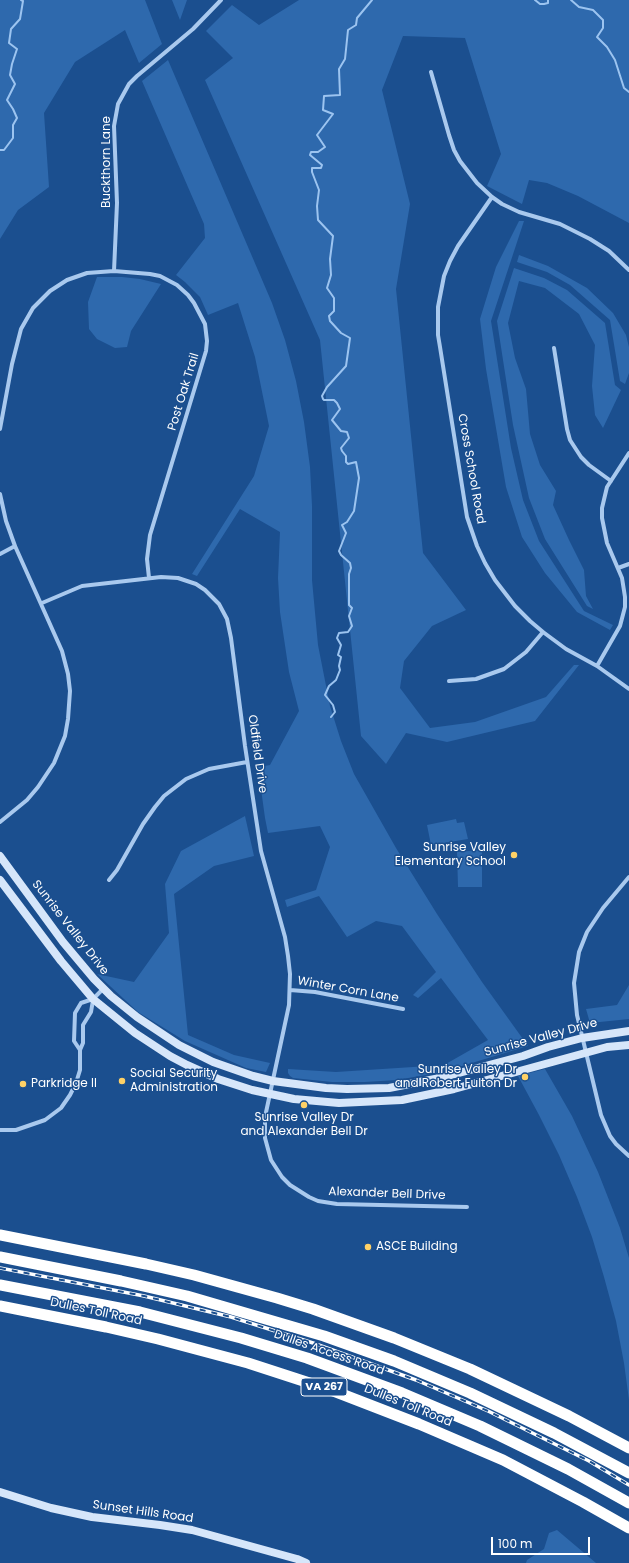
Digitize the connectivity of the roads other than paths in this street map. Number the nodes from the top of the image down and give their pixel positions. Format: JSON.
{"nodes":[{"id":1,"x":221,"y":0,"type":"edge"},
{"id":2,"x":432,"y":72,"type":"dead end"},
{"id":3,"x":492,"y":197,"type":"junction"},
{"id":4,"x":629,"y":270,"type":"edge"},
{"id":5,"x":114,"y":271,"type":"junction"},
{"id":6,"x":554,"y":348,"type":"dead end"},
{"id":7,"x":0,"y":430,"type":"edge"},
{"id":8,"x":629,"y":452,"type":"edge"},
{"id":9,"x":611,"y":481,"type":"junction"},
{"id":10,"x":0,"y":494,"type":"edge"},
{"id":11,"x":15,"y":546,"type":"junction"},
{"id":12,"x":0,"y":554,"type":"edge"},
{"id":13,"x":629,"y":564,"type":"edge"},
{"id":14,"x":618,"y":568,"type":"junction"},
{"id":15,"x":149,"y":578,"type":"junction"},
{"id":16,"x":42,"y":603,"type":"junction"},
{"id":17,"x":542,"y":632,"type":"junction"},
{"id":18,"x":597,"y":666,"type":"junction"},
{"id":19,"x":449,"y":681,"type":"dead end"},
{"id":20,"x":629,"y":689,"type":"edge"},
{"id":21,"x":247,"y":762,"type":"junction"},
{"id":22,"x":0,"y":822,"type":"edge"},
{"id":23,"x":0,"y":856,"type":"edge"},
{"id":24,"x":629,"y":877,"type":"edge"},
{"id":25,"x":0,"y":880,"type":"edge"},
{"id":26,"x":109,"y":880,"type":"dead end"},
{"id":27,"x":103,"y":989,"type":"junction"},
{"id":28,"x":290,"y":990,"type":"junction"},
{"id":29,"x":93,"y":999,"type":"junction"},
{"id":30,"x":403,"y":1009,"type":"dead end"},
{"id":31,"x":629,"y":1031,"type":"edge"},
{"id":32,"x":582,"y":1038,"type":"junction"},
{"id":33,"x":629,"y":1045,"type":"edge"},
{"id":34,"x":80,"y":1050,"type":"junction"},
{"id":35,"x":586,"y":1052,"type":"junction"},
{"id":36,"x":273,"y":1081,"type":"junction"},
{"id":37,"x":270,"y":1094,"type":"junction"},
{"id":38,"x":0,"y":1130,"type":"edge"},
{"id":39,"x":629,"y":1156,"type":"edge"},
{"id":40,"x":467,"y":1207,"type":"dead end"},
{"id":41,"x":0,"y":1235,"type":"edge"},
{"id":42,"x":0,"y":1257,"type":"edge"},
{"id":43,"x":0,"y":1285,"type":"edge"},
{"id":44,"x":0,"y":1306,"type":"edge"},
{"id":45,"x":626,"y":1447,"type":"edge"},
{"id":46,"x":628,"y":1472,"type":"edge"},
{"id":47,"x":0,"y":1492,"type":"edge"},
{"id":48,"x":628,"y":1503,"type":"edge"},
{"id":49,"x":628,"y":1527,"type":"edge"},
{"id":50,"x":306,"y":1563,"type":"edge"}],
"edges":[{"from":1,"to":5,"type":"street","name":"Buckthorn Lane"},
{"from":2,"to":3,"type":"street"},
{"from":3,"to":4,"type":"street"},
{"from":3,"to":17,"type":"street","name":"Cross School Road"},
{"from":5,"to":7,"type":"street","name":"Post Oak Trail"},
{"from":5,"to":15,"type":"street","name":"Post Oak Trail"},
{"from":6,"to":9,"type":"street"},
{"from":8,"to":9,"type":"street"},
{"from":9,"to":14,"type":"street"},
{"from":10,"to":11,"type":"street"},
{"from":11,"to":12,"type":"street"},
{"from":11,"to":16,"type":"street"},
{"from":13,"to":14,"type":"street"},
{"from":14,"to":18,"type":"street"},
{"from":15,"to":16,"type":"street","name":"Oldfield Drive"},
{"from":15,"to":21,"type":"street","name":"Oldfield Drive"},
{"from":16,"to":22,"type":"street"},
{"from":17,"to":18,"type":"street","name":"Cross School Road"},
{"from":17,"to":19,"type":"street"},
{"from":18,"to":20,"type":"street","name":"Cross School Road"},
{"from":21,"to":26,"type":"street"},
{"from":21,"to":28,"type":"street","name":"Oldfield Drive"},
{"from":23,"to":27,"type":"main road","name":"Sunrise Valley Drive"},
{"from":24,"to":32,"type":"street"},
{"from":25,"to":29,"type":"main road"},
{"from":27,"to":29,"type":"street"},
{"from":27,"to":36,"type":"main road","name":"Sunrise Valley Drive"},
{"from":28,"to":30,"type":"street","name":"Winter Corn Lane"},
{"from":28,"to":36,"type":"street","name":"Oldfield Drive"},
{"from":29,"to":34,"type":"street"},
{"from":29,"to":34,"type":"street"},
{"from":29,"to":37,"type":"main road"},
{"from":31,"to":32,"type":"main road","name":"Sunrise Valley Drive"},
{"from":32,"to":35,"type":"street"},
{"from":32,"to":36,"type":"main road","name":"Sunrise Valley Drive"},
{"from":33,"to":35,"type":"main road"},
{"from":34,"to":38,"type":"street"},
{"from":35,"to":37,"type":"main road"},
{"from":35,"to":39,"type":"street"},
{"from":36,"to":37,"type":"street","name":"Oldfield Drive"},
{"from":37,"to":40,"type":"street","name":"Alexander Bell Drive"},
{"from":41,"to":45,"type":"highway"},
{"from":42,"to":46,"type":"highway","name":"Dulles Access Road"},
{"from":43,"to":48,"type":"highway","name":"Dulles Access Road"},
{"from":44,"to":49,"type":"highway","name":"Dulles Toll Road","number":"VA 267"},
{"from":47,"to":50,"type":"main road","name":"Sunset Hills Road"}]}
